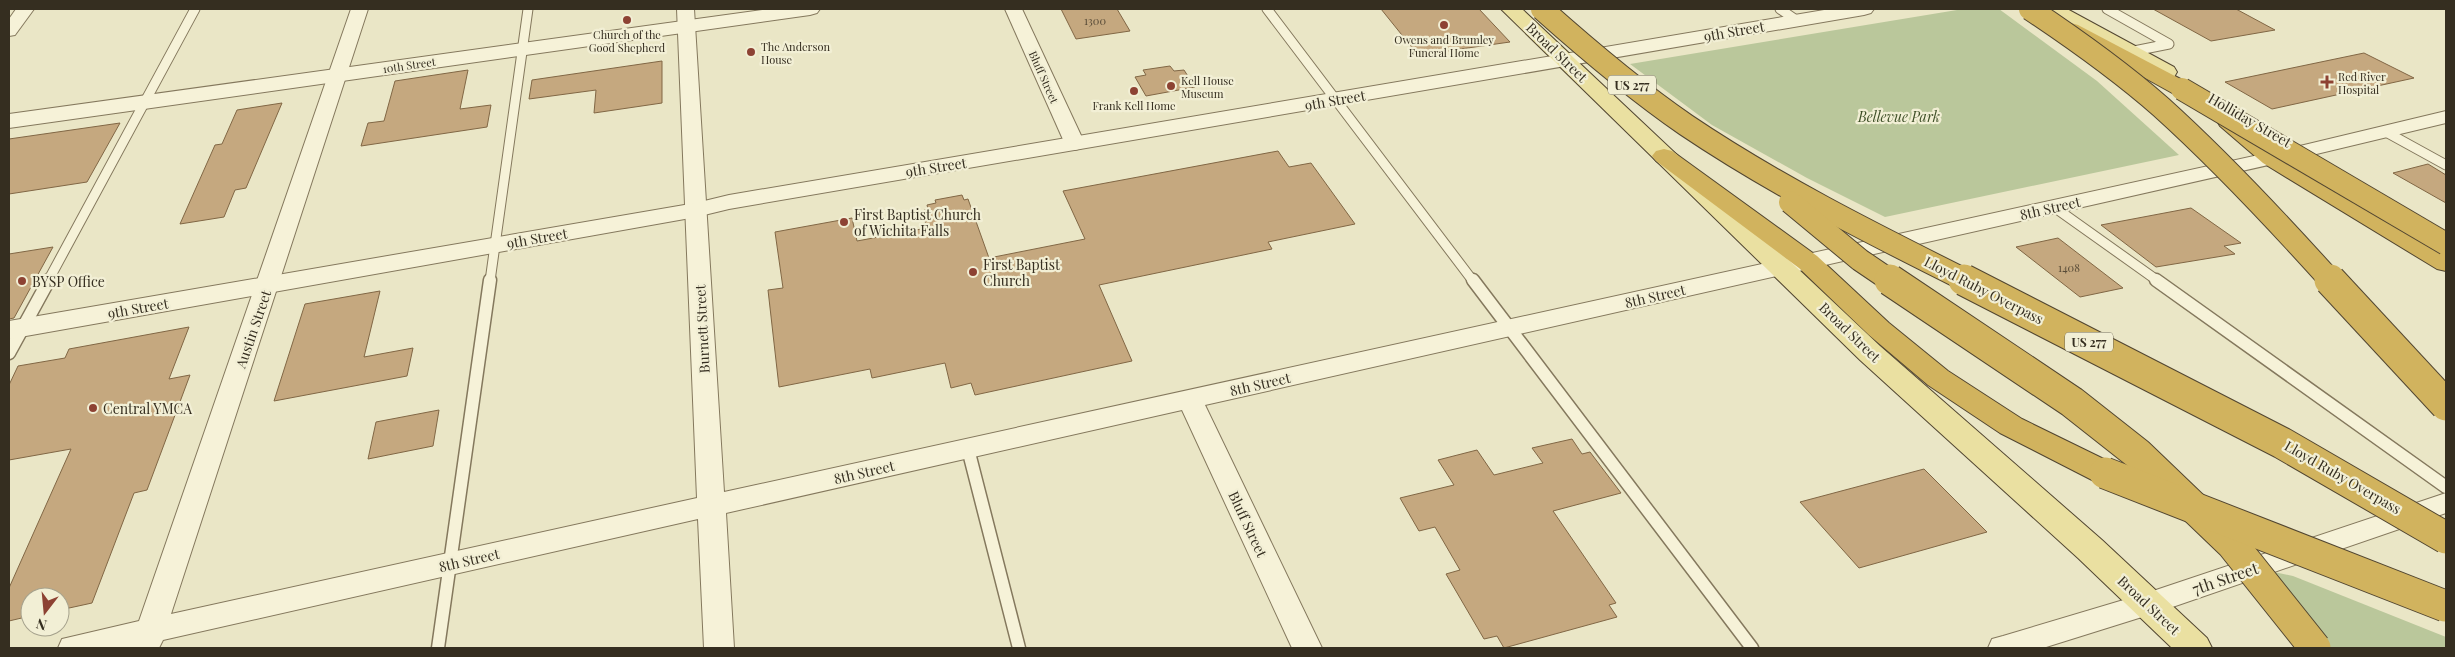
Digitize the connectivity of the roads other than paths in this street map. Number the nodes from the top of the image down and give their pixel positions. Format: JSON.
{"nodes":[{"id":1,"x":25,"y":9,"type":"edge"},
{"id":2,"x":195,"y":9,"type":"edge"},
{"id":3,"x":359,"y":9,"type":"edge"},
{"id":4,"x":528,"y":9,"type":"edge"},
{"id":5,"x":810,"y":9,"type":"edge"},
{"id":6,"x":1014,"y":9,"type":"edge"},
{"id":7,"x":1267,"y":9,"type":"edge"},
{"id":8,"x":1511,"y":9,"type":"edge"},
{"id":9,"x":1542,"y":9,"type":"edge"},
{"id":10,"x":1864,"y":9,"type":"edge"},
{"id":11,"x":2031,"y":9,"type":"edge"},
{"id":12,"x":2053,"y":9,"type":"edge"},
{"id":13,"x":2107,"y":9,"type":"edge"},
{"id":14,"x":1788,"y":14,"type":"edge"},
{"id":15,"x":686,"y":17,"type":"edge"},
{"id":16,"x":9,"y":31,"type":"edge"},
{"id":17,"x":522,"y":49,"type":"junction"},
{"id":18,"x":2130,"y":52,"type":"junction"},
{"id":19,"x":1566,"y":60,"type":"junction"},
{"id":20,"x":336,"y":75,"type":"junction"},
{"id":21,"x":2183,"y":82,"type":"junction"},
{"id":22,"x":1336,"y":100,"type":"junction"},
{"id":23,"x":144,"y":102,"type":"junction"},
{"id":24,"x":2446,"y":117,"type":"edge"},
{"id":25,"x":9,"y":121,"type":"edge"},
{"id":26,"x":2386,"y":132,"type":"junction"},
{"id":27,"x":1075,"y":144,"type":"junction"},
{"id":28,"x":2304,"y":151,"type":"junction"},
{"id":29,"x":1728,"y":152,"type":"junction"},
{"id":30,"x":2271,"y":158,"type":"junction"},
{"id":31,"x":2446,"y":165,"type":"edge"},
{"id":32,"x":2054,"y":207,"type":"junction"},
{"id":33,"x":696,"y":210,"type":"junction"},
{"id":34,"x":2446,"y":234,"type":"edge"},
{"id":35,"x":2446,"y":244,"type":"edge"},
{"id":36,"x":495,"y":245,"type":"junction"},
{"id":37,"x":2446,"y":263,"type":"edge"},
{"id":38,"x":1796,"y":265,"type":"junction"},
{"id":39,"x":267,"y":286,"type":"junction"},
{"id":40,"x":1509,"y":328,"type":"junction"},
{"id":41,"x":16,"y":329,"type":"edge"},
{"id":42,"x":9,"y":353,"type":"edge"},
{"id":43,"x":1189,"y":399,"type":"junction"},
{"id":44,"x":2446,"y":405,"type":"edge"},
{"id":45,"x":968,"y":449,"type":"junction"},
{"id":46,"x":2446,"y":487,"type":"edge"},
{"id":47,"x":2446,"y":503,"type":"edge"},
{"id":48,"x":711,"y":506,"type":"junction"},
{"id":49,"x":2446,"y":538,"type":"edge"},
{"id":50,"x":451,"y":564,"type":"junction"},
{"id":51,"x":2148,"y":604,"type":"junction"},
{"id":52,"x":2446,"y":606,"type":"edge"},
{"id":53,"x":148,"y":640,"type":"edge"},
{"id":54,"x":73,"y":648,"type":"edge"},
{"id":55,"x":438,"y":648,"type":"edge"},
{"id":56,"x":719,"y":648,"type":"edge"},
{"id":57,"x":1019,"y":648,"type":"edge"},
{"id":58,"x":1307,"y":648,"type":"edge"},
{"id":59,"x":1752,"y":648,"type":"edge"},
{"id":60,"x":2003,"y":648,"type":"edge"},
{"id":61,"x":2195,"y":648,"type":"edge"},
{"id":62,"x":2315,"y":648,"type":"edge"}],
"edges":[{"from":1,"to":16,"type":"street"},
{"from":2,"to":23,"type":"lane"},
{"from":3,"to":20,"type":"street","name":"Austin Street"},
{"from":4,"to":17,"type":"lane"},
{"from":5,"to":15,"type":"street","name":"10th Street"},
{"from":6,"to":27,"type":"street","name":"Bluff Street"},
{"from":7,"to":22,"type":"lane"},
{"from":8,"to":19,"type":"main road","name":"Broad Street"},
{"from":9,"to":29,"type":"highway","name":"Lloyd Ruby Overpass","number":"US 277","bridge":true},
{"from":10,"to":14,"type":"street","name":"9th Street"},
{"from":11,"to":35,"type":"highway","bridge":true},
{"from":11,"to":44,"type":"highway","bridge":true},
{"from":12,"to":18,"type":"main road","name":"Holliday Street"},
{"from":13,"to":18,"type":"lane"},
{"from":14,"to":19,"type":"street","name":"9th Street"},
{"from":15,"to":17,"type":"street","name":"10th Street"},
{"from":15,"to":33,"type":"street","name":"Burnett Street"},
{"from":17,"to":20,"type":"street","name":"10th Street"},
{"from":17,"to":36,"type":"lane"},
{"from":18,"to":21,"type":"main road","name":"Holliday Street"},
{"from":19,"to":22,"type":"street","name":"9th Street"},
{"from":19,"to":38,"type":"main road","name":"Broad Street"},
{"from":20,"to":23,"type":"street","name":"10th Street"},
{"from":20,"to":39,"type":"street","name":"Austin Street"},
{"from":21,"to":28,"type":"main road","name":"Holliday Street"},
{"from":21,"to":30,"type":"highway"},
{"from":22,"to":27,"type":"street","name":"9th Street"},
{"from":22,"to":40,"type":"lane"},
{"from":23,"to":25,"type":"street","name":"10th Street"},
{"from":23,"to":41,"type":"lane"},
{"from":24,"to":26,"type":"street","name":"8th Street"},
{"from":26,"to":28,"type":"street","name":"8th Street"},
{"from":26,"to":31,"type":"lane"},
{"from":27,"to":33,"type":"street","name":"9th Street"},
{"from":28,"to":30,"type":"street","name":"8th Street"},
{"from":28,"to":34,"type":"main road","name":"Holliday Street"},
{"from":29,"to":49,"type":"highway","name":"Lloyd Ruby Overpass","number":"US 277","bridge":true},
{"from":29,"to":62,"type":"highway","bridge":true},
{"from":30,"to":32,"type":"street","name":"8th Street"},
{"from":30,"to":37,"type":"highway"},
{"from":32,"to":38,"type":"street","name":"8th Street"},
{"from":32,"to":46,"type":"lane"},
{"from":33,"to":36,"type":"street","name":"9th Street"},
{"from":33,"to":48,"type":"street","name":"Burnett Street"},
{"from":36,"to":39,"type":"street","name":"9th Street"},
{"from":36,"to":50,"type":"lane"},
{"from":38,"to":40,"type":"street","name":"8th Street"},
{"from":38,"to":51,"type":"main road","name":"Broad Street"},
{"from":38,"to":52,"type":"highway","bridge":true},
{"from":39,"to":41,"type":"street","name":"9th Street"},
{"from":39,"to":53,"type":"street","name":"Austin Street"},
{"from":40,"to":43,"type":"street","name":"8th Street"},
{"from":40,"to":59,"type":"lane"},
{"from":41,"to":42,"type":"lane"},
{"from":43,"to":45,"type":"street","name":"8th Street"},
{"from":43,"to":58,"type":"street","name":"Bluff Street"},
{"from":45,"to":48,"type":"street","name":"8th Street"},
{"from":45,"to":57,"type":"lane"},
{"from":47,"to":51,"type":"street","name":"7th Street"},
{"from":48,"to":50,"type":"street","name":"8th Street"},
{"from":48,"to":56,"type":"street","name":"Burnett Street"},
{"from":50,"to":53,"type":"street","name":"8th Street"},
{"from":50,"to":55,"type":"lane"},
{"from":51,"to":60,"type":"street","name":"7th Street"},
{"from":51,"to":61,"type":"main road","name":"Broad Street"},
{"from":53,"to":54,"type":"street","name":"8th Street"}]}
